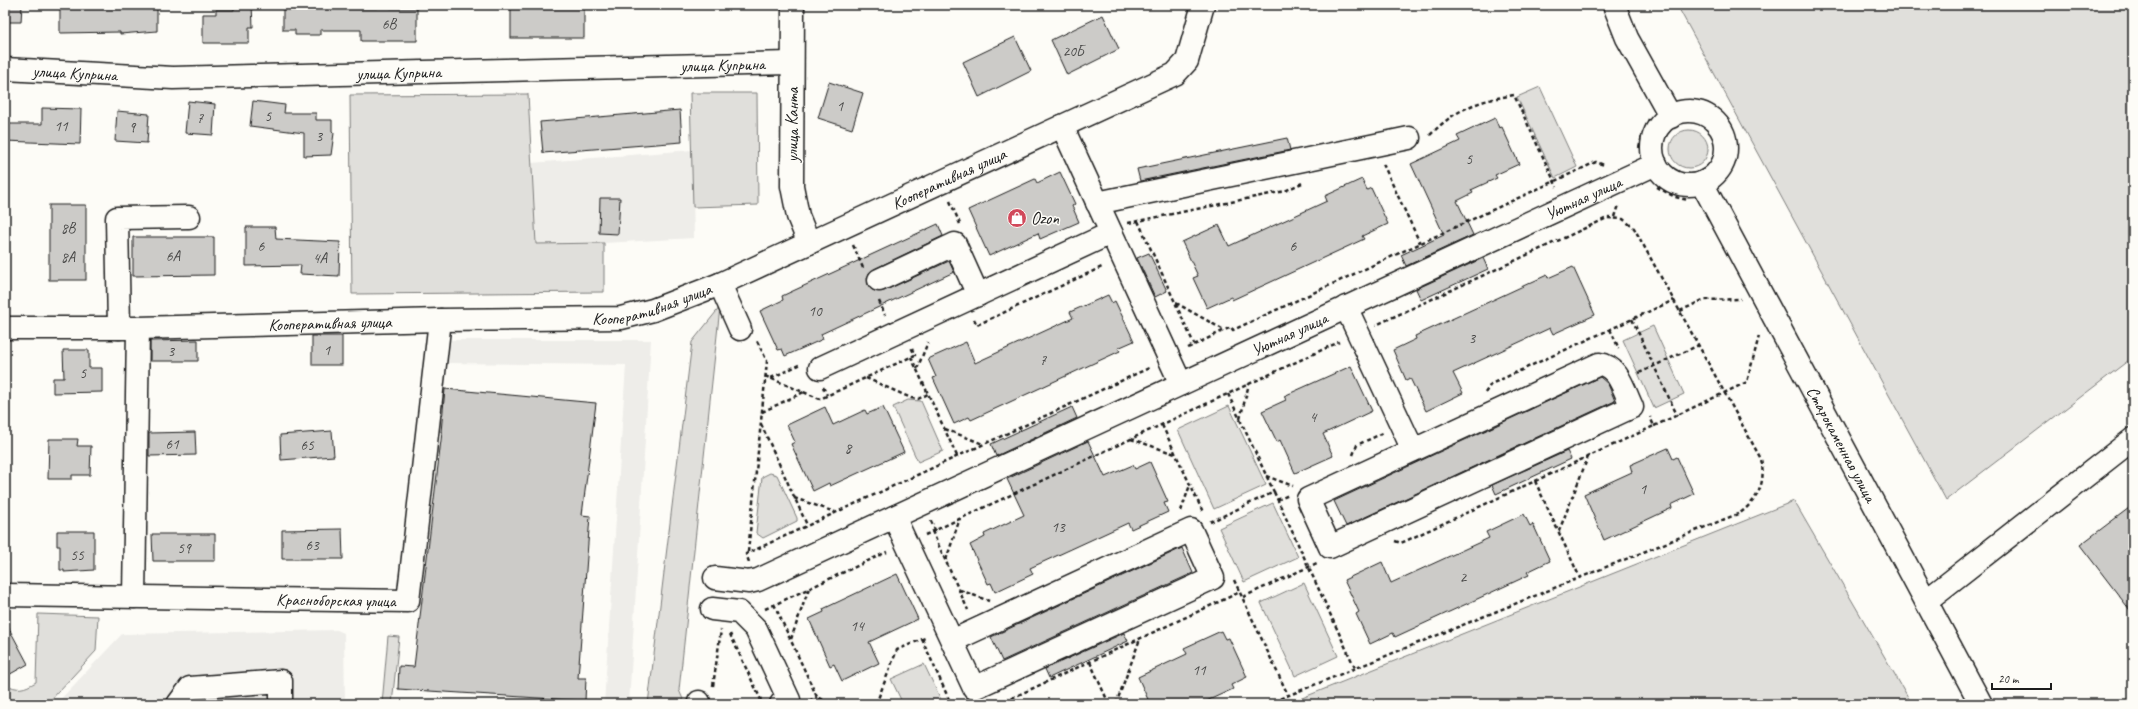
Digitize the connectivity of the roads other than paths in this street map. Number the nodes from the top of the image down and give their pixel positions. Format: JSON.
{"nodes":[{"id":1,"x":793,"y":5,"type":"edge"},
{"id":2,"x":1203,"y":5,"type":"edge"},
{"id":3,"x":1614,"y":5,"type":"edge"},
{"id":4,"x":792,"y":63,"type":"junction"},
{"id":5,"x":5,"y":69,"type":"edge"},
{"id":6,"x":1661,"y":116,"type":"junction"},
{"id":7,"x":1062,"y":126,"type":"junction"},
{"id":8,"x":1418,"y":138,"type":"road end"},
{"id":9,"x":1647,"y":159,"type":"junction"},
{"id":10,"x":1702,"y":183,"type":"junction"},
{"id":11,"x":1097,"y":203,"type":"junction"},
{"id":12,"x":189,"y":217,"type":"dead end"},
{"id":13,"x":1110,"y":230,"type":"junction"},
{"id":14,"x":809,"y":243,"type":"junction"},
{"id":15,"x":873,"y":282,"type":"road end"},
{"id":16,"x":720,"y":284,"type":"junction"},
{"id":17,"x":978,"y":295,"type":"junction"},
{"id":18,"x":1346,"y":307,"type":"junction"},
{"id":19,"x":440,"y":320,"type":"junction"},
{"id":20,"x":5,"y":328,"type":"edge"},
{"id":21,"x":128,"y":328,"type":"junction"},
{"id":22,"x":740,"y":329,"type":"dead end"},
{"id":23,"x":811,"y":366,"type":"road end"},
{"id":24,"x":1181,"y":384,"type":"junction"},
{"id":25,"x":2133,"y":439,"type":"edge"},
{"id":26,"x":1413,"y":450,"type":"junction"},
{"id":27,"x":894,"y":517,"type":"junction"},
{"id":28,"x":715,"y":578,"type":"dead end"},
{"id":29,"x":5,"y":595,"type":"edge"},
{"id":30,"x":134,"y":597,"type":"junction"},
{"id":31,"x":1926,"y":601,"type":"junction"},
{"id":32,"x":712,"y":609,"type":"dead end"},
{"id":33,"x":949,"y":634,"type":"junction"},
{"id":34,"x":178,"y":704,"type":"edge"},
{"id":35,"x":281,"y":704,"type":"edge"},
{"id":36,"x":781,"y":704,"type":"edge"},
{"id":37,"x":1981,"y":704,"type":"edge"}],
"edges":[{"from":1,"to":4,"type":"street","name":"улица Канта"},
{"from":2,"to":7,"type":"street","name":"Кооперативная улица"},
{"from":3,"to":6,"type":"street"},
{"from":4,"to":5,"type":"street","name":"улица Куприна"},
{"from":4,"to":14,"type":"street","name":"улица Канта"},
{"from":6,"to":9,"type":"street"},
{"from":6,"to":10,"type":"street"},
{"from":7,"to":11,"type":"street"},
{"from":7,"to":14,"type":"street","name":"Кооперативная улица"},
{"from":8,"to":11,"type":"street"},
{"from":9,"to":10,"type":"street"},
{"from":9,"to":18,"type":"street","name":"Уютная улица"},
{"from":10,"to":31,"type":"street","name":"Старокаменная улица"},
{"from":11,"to":13,"type":"street"},
{"from":12,"to":21,"type":"street"},
{"from":13,"to":17,"type":"street"},
{"from":13,"to":24,"type":"street"},
{"from":14,"to":16,"type":"street","name":"Кооперативная улица"},
{"from":15,"to":17,"type":"street"},
{"from":16,"to":19,"type":"street","name":"Кооперативная улица"},
{"from":16,"to":22,"type":"street"},
{"from":17,"to":23,"type":"street"},
{"from":18,"to":24,"type":"street","name":"Уютная улица"},
{"from":18,"to":26,"type":"street"},
{"from":19,"to":21,"type":"street","name":"Кооперативная улица"},
{"from":19,"to":30,"type":"street","name":"Красноборская улица"},
{"from":20,"to":21,"type":"street","name":"Кооперативная улица"},
{"from":21,"to":30,"type":"street"},
{"from":24,"to":27,"type":"street","name":"Уютная улица"},
{"from":25,"to":31,"type":"street"},
{"from":26,"to":26,"type":"street"},
{"from":27,"to":28,"type":"street","name":"Уютная улица"},
{"from":27,"to":33,"type":"street"},
{"from":29,"to":30,"type":"street","name":"Красноборская улица"},
{"from":31,"to":37,"type":"street","name":"Старокаменная улица"},
{"from":32,"to":36,"type":"street"},
{"from":33,"to":33,"type":"street"},
{"from":34,"to":35,"type":"street"}]}
